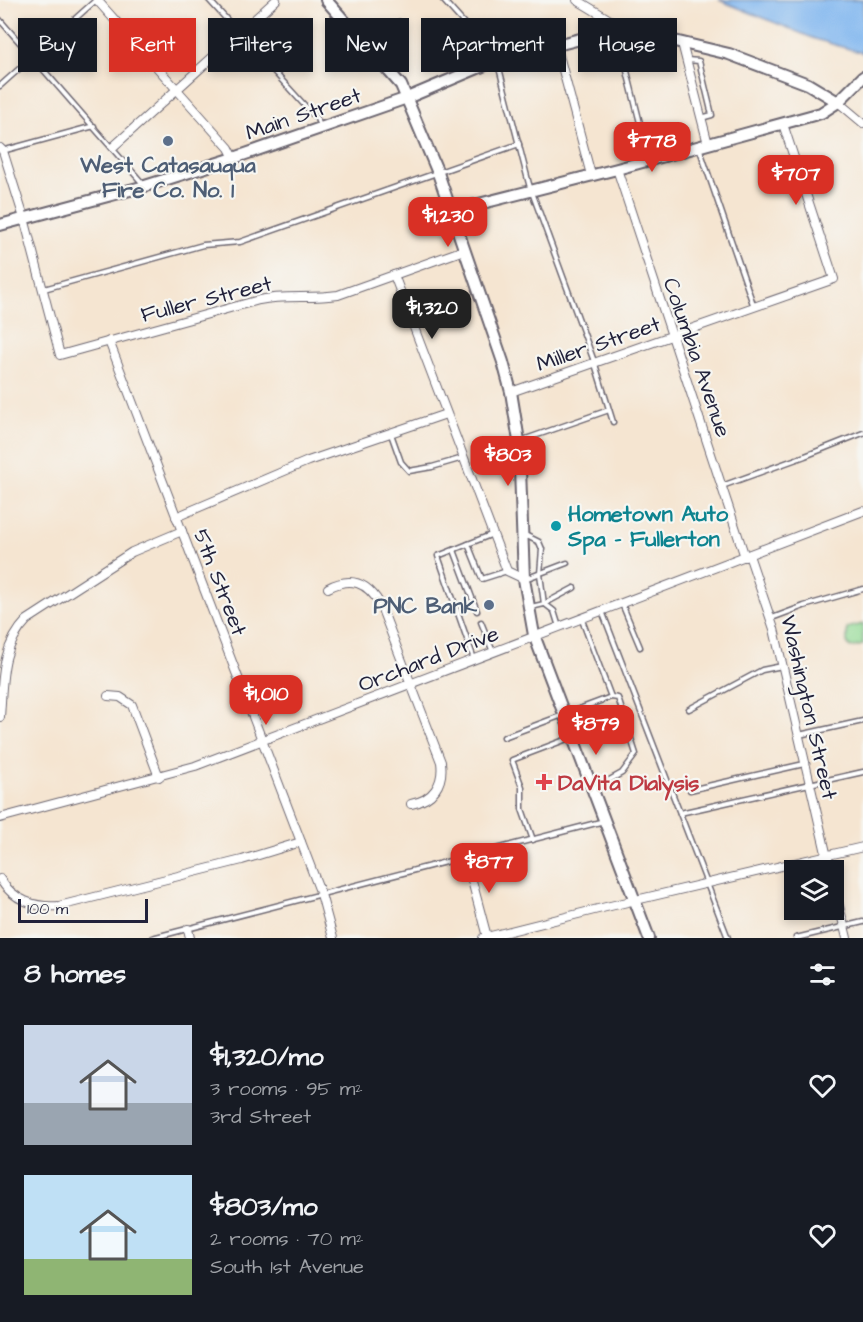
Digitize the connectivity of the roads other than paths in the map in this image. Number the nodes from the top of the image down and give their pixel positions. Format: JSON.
{"nodes":[{"id":1,"x":97,"y":0,"type":"edge"},
{"id":2,"x":209,"y":0,"type":"edge"},
{"id":3,"x":276,"y":0,"type":"edge"},
{"id":4,"x":326,"y":0,"type":"edge"},
{"id":5,"x":444,"y":0,"type":"edge"},
{"id":6,"x":578,"y":0,"type":"edge"},
{"id":7,"x":76,"y":18,"type":"edge"},
{"id":8,"x":225,"y":18,"type":"edge"},
{"id":9,"x":257,"y":18,"type":"edge"},
{"id":10,"x":342,"y":18,"type":"edge"},
{"id":11,"x":460,"y":18,"type":"edge"},
{"id":12,"x":607,"y":18,"type":"edge"},
{"id":13,"x":0,"y":21,"type":"edge"},
{"id":14,"x":18,"y":41,"type":"edge"},
{"id":15,"x":677,"y":42,"type":"edge"},
{"id":16,"x":681,"y":43,"type":"junction"},
{"id":17,"x":686,"y":60,"type":"junction"},
{"id":18,"x":208,"y":62,"type":"edge"},
{"id":19,"x":18,"y":70,"type":"edge"},
{"id":20,"x":45,"y":72,"type":"edge"},
{"id":21,"x":274,"y":72,"type":"edge"},
{"id":22,"x":390,"y":72,"type":"edge"},
{"id":23,"x":469,"y":72,"type":"edge"},
{"id":24,"x":500,"y":72,"type":"edge"},
{"id":25,"x":563,"y":72,"type":"edge"},
{"id":26,"x":627,"y":72,"type":"edge"},
{"id":27,"x":863,"y":77,"type":"edge"},
{"id":28,"x":0,"y":86,"type":"edge"},
{"id":29,"x":177,"y":90,"type":"junction"},
{"id":30,"x":407,"y":98,"type":"junction"},
{"id":31,"x":838,"y":102,"type":"junction"},
{"id":32,"x":701,"y":118,"type":"junction"},
{"id":33,"x":863,"y":123,"type":"edge"},
{"id":34,"x":783,"y":124,"type":"junction"},
{"id":35,"x":94,"y":126,"type":"junction"},
{"id":36,"x":320,"y":127,"type":"junction"},
{"id":37,"x":519,"y":144,"type":"junction"},
{"id":38,"x":704,"y":145,"type":"junction"},
{"id":39,"x":112,"y":147,"type":"junction"},
{"id":40,"x":1,"y":150,"type":"edge"},
{"id":41,"x":234,"y":158,"type":"junction"},
{"id":42,"x":650,"y":159,"type":"junction"},
{"id":43,"x":617,"y":169,"type":"junction"},
{"id":44,"x":438,"y":173,"type":"junction"},
{"id":45,"x":591,"y":175,"type":"junction"},
{"id":46,"x":145,"y":186,"type":"junction"},
{"id":47,"x":532,"y":190,"type":"junction"},
{"id":48,"x":451,"y":211,"type":"junction"},
{"id":49,"x":24,"y":218,"type":"junction"},
{"id":50,"x":0,"y":225,"type":"edge"},
{"id":51,"x":464,"y":250,"type":"junction"},
{"id":52,"x":394,"y":275,"type":"junction"},
{"id":53,"x":43,"y":289,"type":"junction"},
{"id":54,"x":754,"y":308,"type":"junction"},
{"id":55,"x":671,"y":336,"type":"junction"},
{"id":56,"x":109,"y":341,"type":"junction"},
{"id":57,"x":595,"y":364,"type":"junction"},
{"id":58,"x":511,"y":392,"type":"junction"},
{"id":59,"x":609,"y":410,"type":"junction"},
{"id":60,"x":446,"y":414,"type":"junction"},
{"id":61,"x":613,"y":422,"type":"dead end"},
{"id":62,"x":391,"y":433,"type":"junction"},
{"id":63,"x":863,"y":433,"type":"edge"},
{"id":64,"x":519,"y":441,"type":"junction"},
{"id":65,"x":463,"y":458,"type":"junction"},
{"id":66,"x":722,"y":486,"type":"junction"},
{"id":67,"x":863,"y":511,"type":"edge"},
{"id":68,"x":176,"y":517,"type":"junction"},
{"id":69,"x":182,"y":531,"type":"junction"},
{"id":70,"x":523,"y":533,"type":"junction"},
{"id":71,"x":493,"y":534,"type":"junction"},
{"id":72,"x":468,"y":544,"type":"junction"},
{"id":73,"x":454,"y":550,"type":"junction"},
{"id":74,"x":747,"y":556,"type":"junction"},
{"id":75,"x":567,"y":563,"type":"dead end"},
{"id":76,"x":507,"y":571,"type":"junction"},
{"id":77,"x":540,"y":574,"type":"junction"},
{"id":78,"x":524,"y":579,"type":"junction"},
{"id":79,"x":328,"y":588,"type":"dead end"},
{"id":80,"x":574,"y":588,"type":"dead end"},
{"id":81,"x":863,"y":589,"type":"edge"},
{"id":82,"x":544,"y":604,"type":"junction"},
{"id":83,"x":621,"y":604,"type":"junction"},
{"id":84,"x":528,"y":607,"type":"junction"},
{"id":85,"x":477,"y":611,"type":"dead end"},
{"id":86,"x":602,"y":611,"type":"junction"},
{"id":87,"x":771,"y":618,"type":"junction"},
{"id":88,"x":582,"y":619,"type":"junction"},
{"id":89,"x":481,"y":622,"type":"dead end"},
{"id":90,"x":560,"y":627,"type":"junction"},
{"id":91,"x":534,"y":635,"type":"junction"},
{"id":92,"x":640,"y":647,"type":"dead end"},
{"id":93,"x":493,"y":653,"type":"junction"},
{"id":94,"x":475,"y":660,"type":"junction"},
{"id":95,"x":782,"y":666,"type":"junction"},
{"id":96,"x":411,"y":684,"type":"junction"},
{"id":97,"x":108,"y":696,"type":"dead end"},
{"id":98,"x":611,"y":697,"type":"junction"},
{"id":99,"x":689,"y":709,"type":"dead end"},
{"id":100,"x":565,"y":714,"type":"junction"},
{"id":101,"x":0,"y":717,"type":"edge"},
{"id":102,"x":863,"y":721,"type":"edge"},
{"id":103,"x":798,"y":735,"type":"junction"},
{"id":104,"x":573,"y":736,"type":"junction"},
{"id":105,"x":504,"y":737,"type":"dead end"},
{"id":106,"x":262,"y":741,"type":"junction"},
{"id":107,"x":805,"y":764,"type":"junction"},
{"id":108,"x":863,"y":772,"type":"edge"},
{"id":109,"x":159,"y":777,"type":"junction"},
{"id":110,"x":810,"y":784,"type":"junction"},
{"id":111,"x":593,"y":789,"type":"junction"},
{"id":112,"x":690,"y":790,"type":"dead end"},
{"id":113,"x":411,"y":804,"type":"dead end"},
{"id":114,"x":680,"y":813,"type":"junction"},
{"id":115,"x":0,"y":818,"type":"edge"},
{"id":116,"x":604,"y":821,"type":"junction"},
{"id":117,"x":533,"y":840,"type":"junction"},
{"id":118,"x":302,"y":842,"type":"junction"},
{"id":119,"x":863,"y":847,"type":"edge"},
{"id":120,"x":827,"y":855,"type":"junction"},
{"id":121,"x":466,"y":858,"type":"junction"},
{"id":122,"x":828,"y":860,"type":"edge"},
{"id":123,"x":0,"y":879,"type":"edge"},
{"id":124,"x":706,"y":884,"type":"junction"},
{"id":125,"x":321,"y":894,"type":"junction"},
{"id":126,"x":635,"y":900,"type":"junction"},
{"id":127,"x":842,"y":920,"type":"edge"},
{"id":128,"x":863,"y":922,"type":"edge"},
{"id":129,"x":844,"y":927,"type":"junction"},
{"id":130,"x":188,"y":929,"type":"junction"},
{"id":131,"x":152,"y":938,"type":"edge"},
{"id":132,"x":190,"y":938,"type":"edge"},
{"id":133,"x":333,"y":938,"type":"edge"},
{"id":134,"x":485,"y":938,"type":"edge"},
{"id":135,"x":650,"y":938,"type":"edge"},
{"id":136,"x":728,"y":938,"type":"edge"},
{"id":137,"x":796,"y":938,"type":"edge"},
{"id":138,"x":847,"y":938,"type":"edge"}],
"edges":[{"from":1,"to":7,"type":"lane"},
{"from":1,"to":29,"type":"street"},
{"from":2,"to":8,"type":"lane"},
{"from":3,"to":9,"type":"street"},
{"from":4,"to":10,"type":"main road"},
{"from":5,"to":11,"type":"lane"},
{"from":6,"to":12,"type":"street"},
{"from":13,"to":14,"type":"lane"},
{"from":15,"to":16,"type":"main road"},
{"from":16,"to":17,"type":"street"},
{"from":16,"to":31,"type":"main road"},
{"from":17,"to":32,"type":"street"},
{"from":17,"to":32,"type":"lane"},
{"from":18,"to":29,"type":"street"},
{"from":19,"to":28,"type":"lane"},
{"from":20,"to":35,"type":"lane"},
{"from":21,"to":36,"type":"lane"},
{"from":22,"to":30,"type":"main road"},
{"from":23,"to":30,"type":"main road","name":"Main Street"},
{"from":24,"to":37,"type":"lane"},
{"from":25,"to":45,"type":"street"},
{"from":26,"to":42,"type":"lane"},
{"from":27,"to":31,"type":"main road"},
{"from":29,"to":39,"type":"street"},
{"from":29,"to":41,"type":"street"},
{"from":30,"to":36,"type":"main road","name":"Main Street"},
{"from":30,"to":44,"type":"main road"},
{"from":31,"to":33,"type":"street"},
{"from":31,"to":34,"type":"main road"},
{"from":32,"to":38,"type":"street"},
{"from":34,"to":38,"type":"main road"},
{"from":34,"to":54,"type":"street","name":"Miller Street"},
{"from":35,"to":39,"type":"lane"},
{"from":35,"to":40,"type":"lane"},
{"from":36,"to":41,"type":"main road","name":"Main Street"},
{"from":37,"to":44,"type":"lane"},
{"from":37,"to":47,"type":"lane"},
{"from":38,"to":42,"type":"main road"},
{"from":38,"to":54,"type":"lane"},
{"from":39,"to":46,"type":"lane"},
{"from":40,"to":49,"type":"street"},
{"from":41,"to":46,"type":"main road","name":"Main Street"},
{"from":42,"to":43,"type":"main road"},
{"from":43,"to":45,"type":"main road"},
{"from":43,"to":55,"type":"street","name":"Columbia Avenue"},
{"from":44,"to":48,"type":"main road"},
{"from":44,"to":53,"type":"lane"},
{"from":45,"to":47,"type":"main road"},
{"from":46,"to":49,"type":"main road","name":"Main Street"},
{"from":47,"to":48,"type":"main road"},
{"from":47,"to":57,"type":"lane"},
{"from":48,"to":51,"type":"main road"},
{"from":49,"to":50,"type":"main road","name":"Main Street"},
{"from":49,"to":53,"type":"street"},
{"from":51,"to":52,"type":"street","name":"Fuller Street"},
{"from":51,"to":58,"type":"main road"},
{"from":52,"to":56,"type":"street","name":"Fuller Street"},
{"from":52,"to":60,"type":"street"},
{"from":53,"to":56,"type":"street","name":"Fuller Street"},
{"from":54,"to":55,"type":"street","name":"Miller Street"},
{"from":55,"to":57,"type":"street","name":"Miller Street"},
{"from":55,"to":66,"type":"street","name":"Columbia Avenue"},
{"from":56,"to":68,"type":"street","name":"5th Street"},
{"from":57,"to":58,"type":"street","name":"Miller Street"},
{"from":57,"to":59,"type":"lane"},
{"from":58,"to":64,"type":"main road"},
{"from":59,"to":61,"type":"lane"},
{"from":59,"to":64,"type":"lane"},
{"from":60,"to":62,"type":"street"},
{"from":60,"to":65,"type":"street"},
{"from":62,"to":65,"type":"lane"},
{"from":62,"to":68,"type":"street"},
{"from":63,"to":66,"type":"lane"},
{"from":64,"to":70,"type":"main road"},
{"from":65,"to":71,"type":"street"},
{"from":66,"to":74,"type":"street","name":"Columbia Avenue"},
{"from":67,"to":74,"type":"street","name":"Orchard Drive"},
{"from":68,"to":69,"type":"street","name":"5th Street"},
{"from":69,"to":101,"type":"street"},
{"from":69,"to":106,"type":"street","name":"5th Street"},
{"from":70,"to":77,"type":"lane"},
{"from":70,"to":78,"type":"main road"},
{"from":71,"to":72,"type":"lane"},
{"from":71,"to":76,"type":"street"},
{"from":72,"to":73,"type":"lane"},
{"from":72,"to":76,"type":"lane"},
{"from":73,"to":85,"type":"lane"},
{"from":73,"to":94,"type":"lane"},
{"from":74,"to":83,"type":"street","name":"Orchard Drive"},
{"from":74,"to":87,"type":"street","name":"Washington Street"},
{"from":75,"to":77,"type":"lane"},
{"from":76,"to":78,"type":"street"},
{"from":77,"to":78,"type":"lane"},
{"from":77,"to":82,"type":"lane"},
{"from":78,"to":84,"type":"main road"},
{"from":79,"to":96,"type":"street"},
{"from":80,"to":82,"type":"lane"},
{"from":81,"to":87,"type":"lane"},
{"from":82,"to":84,"type":"lane"},
{"from":82,"to":90,"type":"lane"},
{"from":83,"to":86,"type":"street","name":"Orchard Drive"},
{"from":83,"to":92,"type":"lane"},
{"from":84,"to":91,"type":"main road"},
{"from":86,"to":88,"type":"street","name":"Orchard Drive"},
{"from":86,"to":114,"type":"lane"},
{"from":87,"to":95,"type":"street","name":"Washington Street"},
{"from":88,"to":90,"type":"street","name":"Orchard Drive"},
{"from":88,"to":98,"type":"lane"},
{"from":89,"to":93,"type":"lane"},
{"from":90,"to":91,"type":"street","name":"Orchard Drive"},
{"from":91,"to":93,"type":"street","name":"Orchard Drive"},
{"from":91,"to":100,"type":"main road"},
{"from":93,"to":94,"type":"street","name":"Orchard Drive"},
{"from":94,"to":96,"type":"street","name":"Orchard Drive"},
{"from":95,"to":99,"type":"lane"},
{"from":95,"to":103,"type":"street","name":"Washington Street"},
{"from":96,"to":106,"type":"street","name":"Orchard Drive"},
{"from":96,"to":113,"type":"street"},
{"from":97,"to":109,"type":"street"},
{"from":98,"to":100,"type":"lane"},
{"from":98,"to":111,"type":"lane"},
{"from":100,"to":104,"type":"main road"},
{"from":100,"to":105,"type":"lane"},
{"from":102,"to":103,"type":"lane"},
{"from":103,"to":107,"type":"street","name":"Washington Street"},
{"from":104,"to":111,"type":"main road"},
{"from":104,"to":117,"type":"lane"},
{"from":106,"to":109,"type":"street","name":"Orchard Drive"},
{"from":106,"to":118,"type":"street","name":"5th Street"},
{"from":107,"to":110,"type":"street","name":"Washington Street"},
{"from":107,"to":112,"type":"lane"},
{"from":108,"to":110,"type":"lane"},
{"from":109,"to":115,"type":"street","name":"Orchard Drive"},
{"from":110,"to":114,"type":"lane"},
{"from":110,"to":120,"type":"street","name":"Washington Street"},
{"from":111,"to":116,"type":"main road"},
{"from":114,"to":124,"type":"lane"},
{"from":116,"to":117,"type":"lane"},
{"from":116,"to":126,"type":"main road"},
{"from":117,"to":121,"type":"lane"},
{"from":118,"to":123,"type":"street"},
{"from":118,"to":125,"type":"street","name":"5th Street"},
{"from":119,"to":120,"type":"street"},
{"from":120,"to":122,"type":"street","name":"Washington Street"},
{"from":120,"to":124,"type":"street"},
{"from":121,"to":125,"type":"lane"},
{"from":121,"to":134,"type":"street"},
{"from":124,"to":126,"type":"street"},
{"from":124,"to":136,"type":"lane"},
{"from":125,"to":130,"type":"lane"},
{"from":125,"to":133,"type":"street","name":"5th Street"},
{"from":126,"to":134,"type":"street"},
{"from":126,"to":135,"type":"main road"},
{"from":127,"to":129,"type":"street"},
{"from":128,"to":129,"type":"lane"},
{"from":129,"to":137,"type":"lane"},
{"from":129,"to":138,"type":"street"},
{"from":130,"to":131,"type":"lane"},
{"from":130,"to":132,"type":"street"}]}
